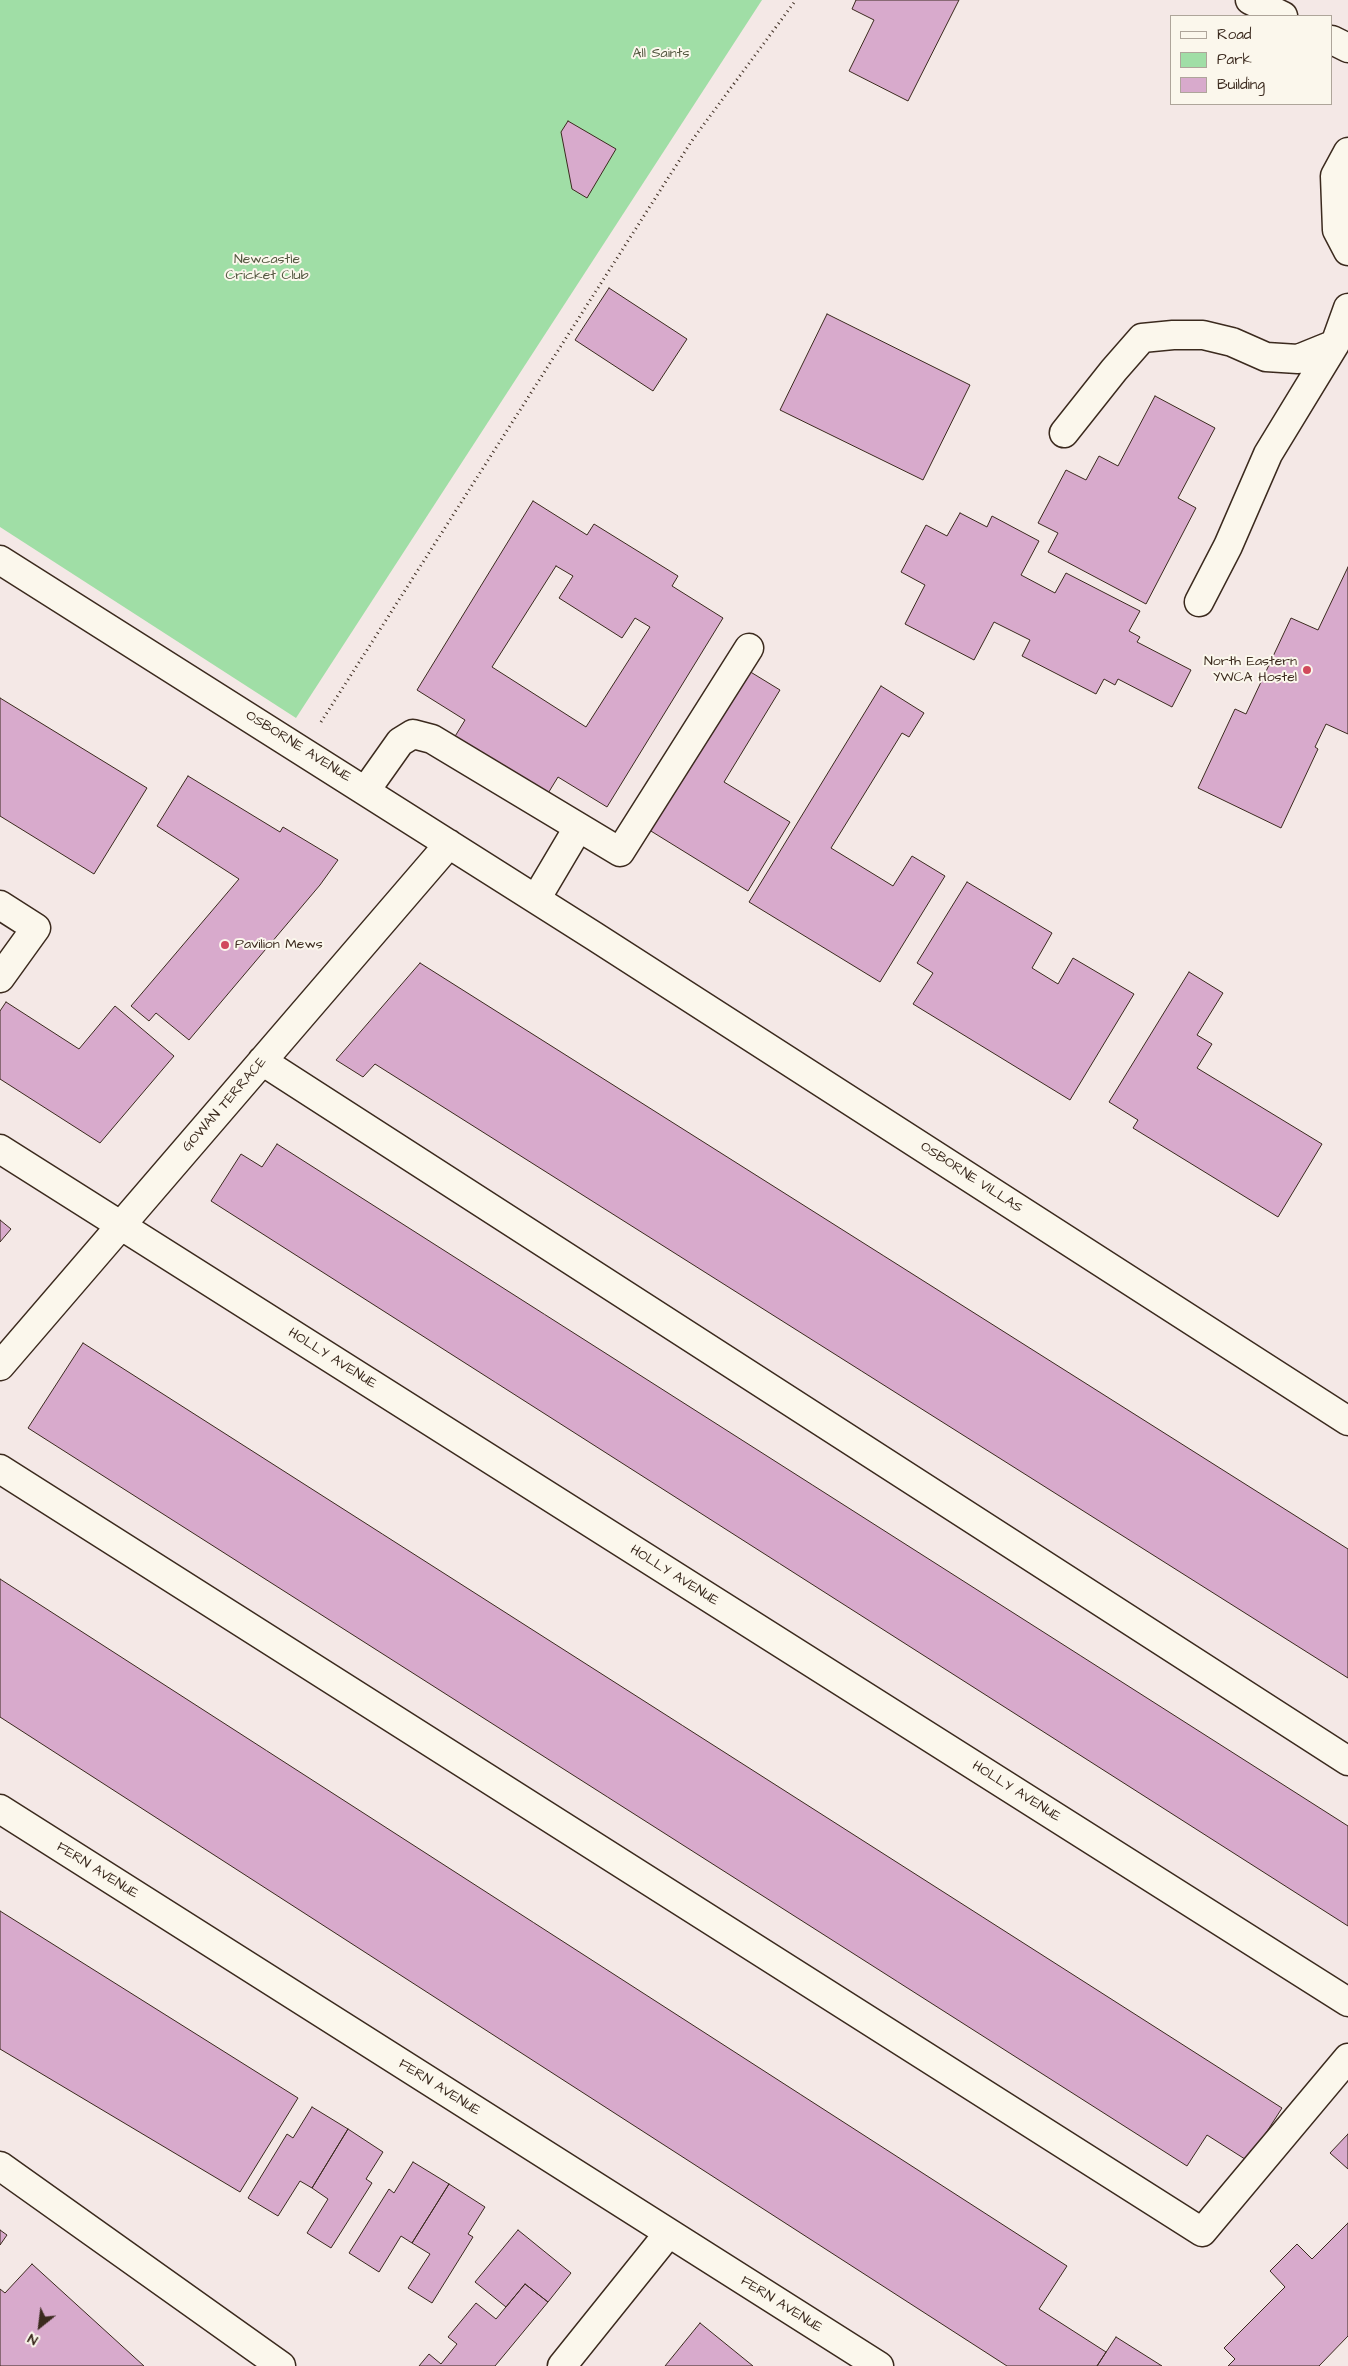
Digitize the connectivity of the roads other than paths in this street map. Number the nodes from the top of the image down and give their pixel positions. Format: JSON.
{"nodes":[{"id":1,"x":1250,"y":0,"type":"edge"},
{"id":2,"x":1281,"y":15,"type":"edge"},
{"id":3,"x":1333,"y":40,"type":"edge"},
{"id":4,"x":1348,"y":48,"type":"edge"},
{"id":5,"x":1348,"y":152,"type":"edge"},
{"id":6,"x":1348,"y":251,"type":"edge"},
{"id":7,"x":1348,"y":308,"type":"edge"},
{"id":8,"x":1336,"y":344,"type":"junction"},
{"id":9,"x":1064,"y":433,"type":"dead end"},
{"id":10,"x":0,"y":560,"type":"edge"},
{"id":11,"x":1199,"y":602,"type":"dead end"},
{"id":12,"x":749,"y":648,"type":"dead end"},
{"id":13,"x":366,"y":790,"type":"junction"},
{"id":14,"x":578,"y":828,"type":"junction"},
{"id":15,"x":449,"y":844,"type":"junction"},
{"id":16,"x":536,"y":899,"type":"junction"},
{"id":17,"x":0,"y":905,"type":"edge"},
{"id":18,"x":594,"y":936,"type":"joint"},
{"id":19,"x":0,"y":978,"type":"edge"},
{"id":20,"x":262,"y":1061,"type":"junction"},
{"id":21,"x":0,"y":1149,"type":"edge"},
{"id":22,"x":121,"y":1225,"type":"junction"},
{"id":23,"x":0,"y":1366,"type":"edge"},
{"id":24,"x":1348,"y":1421,"type":"edge"},
{"id":25,"x":0,"y":1469,"type":"edge"},
{"id":26,"x":1348,"y":1761,"type":"edge"},
{"id":27,"x":0,"y":1809,"type":"edge"},
{"id":28,"x":1348,"y":2002,"type":"edge"},
{"id":29,"x":1348,"y":2058,"type":"edge"},
{"id":30,"x":0,"y":2166,"type":"edge"},
{"id":31,"x":668,"y":2234,"type":"junction"},
{"id":32,"x":281,"y":2366,"type":"edge"},
{"id":33,"x":562,"y":2366,"type":"edge"},
{"id":34,"x":879,"y":2366,"type":"edge"}],
"edges":[{"from":1,"to":2,"type":"street"},
{"from":3,"to":4,"type":"street"},
{"from":5,"to":6,"type":"street"},
{"from":7,"to":8,"type":"street"},
{"from":8,"to":9,"type":"street"},
{"from":8,"to":11,"type":"street"},
{"from":10,"to":13,"type":"street","name":"OSBORNE AVENUE"},
{"from":12,"to":14,"type":"street"},
{"from":13,"to":14,"type":"street"},
{"from":13,"to":15,"type":"street","name":"OSBORNE AVENUE"},
{"from":14,"to":16,"type":"street"},
{"from":15,"to":16,"type":"street","name":"OSBORNE AVENUE"},
{"from":15,"to":20,"type":"street","name":"GOWAN TERRACE"},
{"from":16,"to":18,"type":"street","name":"OSBORNE AVENUE"},
{"from":17,"to":19,"type":"street"},
{"from":18,"to":24,"type":"street","name":"OSBORNE VILLAS"},
{"from":20,"to":22,"type":"street","name":"GOWAN TERRACE"},
{"from":20,"to":26,"type":"street"},
{"from":21,"to":22,"type":"street","name":"HOLLY AVENUE"},
{"from":22,"to":23,"type":"street","name":"GOWAN TERRACE"},
{"from":22,"to":28,"type":"street","name":"HOLLY AVENUE"},
{"from":25,"to":29,"type":"street"},
{"from":27,"to":31,"type":"street","name":"FERN AVENUE"},
{"from":30,"to":32,"type":"street"},
{"from":31,"to":33,"type":"street"},
{"from":31,"to":34,"type":"street","name":"FERN AVENUE"}]}
